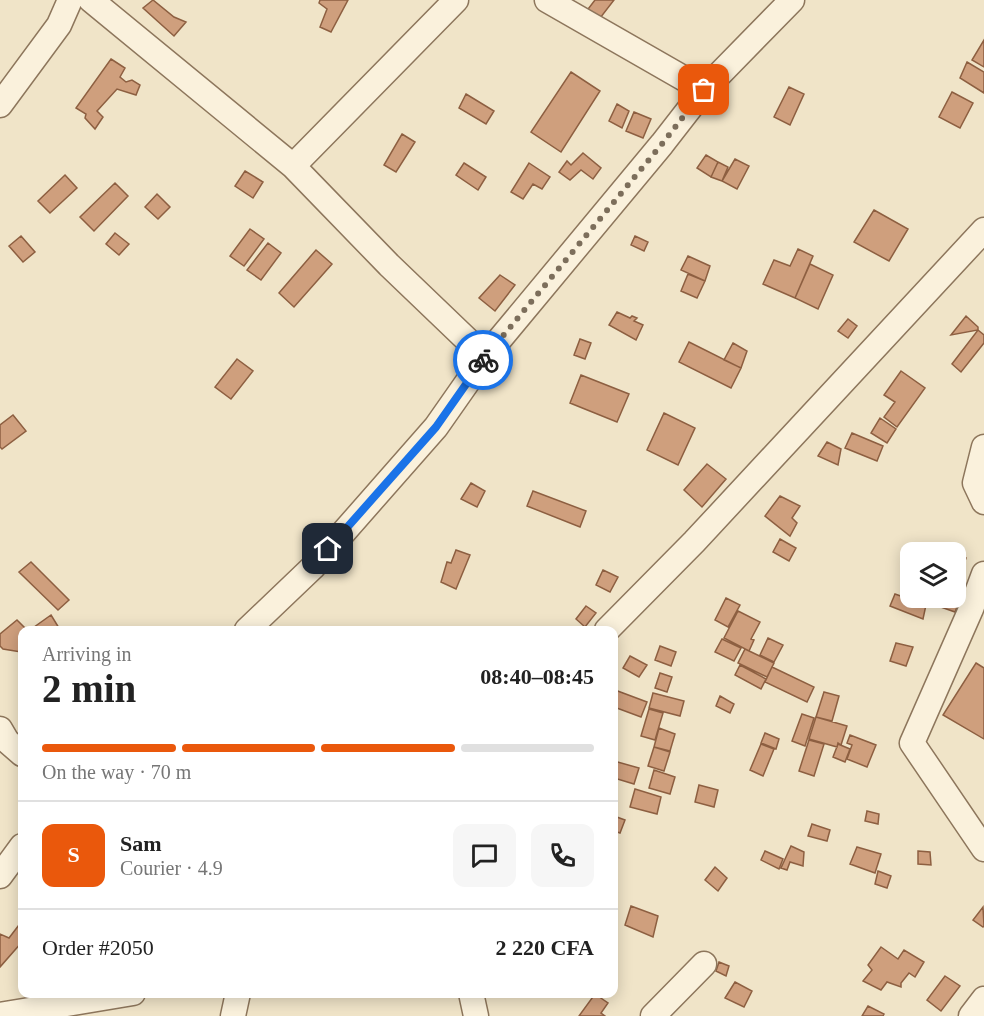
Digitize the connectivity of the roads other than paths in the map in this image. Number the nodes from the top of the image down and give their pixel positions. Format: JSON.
{"nodes":[{"id":1,"x":70,"y":0,"type":"edge"},
{"id":2,"x":92,"y":0,"type":"edge"},
{"id":3,"x":456,"y":0,"type":"edge"},
{"id":4,"x":547,"y":0,"type":"edge"},
{"id":5,"x":792,"y":0,"type":"edge"},
{"id":6,"x":704,"y":90,"type":"junction"},
{"id":7,"x":0,"y":105,"type":"edge"},
{"id":8,"x":293,"y":166,"type":"junction"},
{"id":9,"x":984,"y":230,"type":"edge"},
{"id":10,"x":485,"y":357,"type":"junction"},
{"id":11,"x":984,"y":447,"type":"edge"},
{"id":12,"x":984,"y":502,"type":"edge"},
{"id":13,"x":984,"y":574,"type":"edge"},
{"id":14,"x":252,"y":626,"type":"edge"},
{"id":15,"x":611,"y":626,"type":"edge"},
{"id":16,"x":0,"y":729,"type":"edge"},
{"id":17,"x":18,"y":751,"type":"edge"},
{"id":18,"x":984,"y":849,"type":"edge"},
{"id":19,"x":18,"y":851,"type":"edge"},
{"id":20,"x":0,"y":876,"type":"edge"},
{"id":21,"x":704,"y":964,"type":"dead end"},
{"id":22,"x":103,"y":998,"type":"edge"},
{"id":23,"x":237,"y":998,"type":"edge"},
{"id":24,"x":472,"y":998,"type":"edge"},
{"id":25,"x":984,"y":999,"type":"edge"},
{"id":26,"x":0,"y":1015,"type":"edge"},
{"id":27,"x":233,"y":1016,"type":"edge"},
{"id":28,"x":476,"y":1016,"type":"edge"},
{"id":29,"x":653,"y":1016,"type":"edge"},
{"id":30,"x":971,"y":1016,"type":"edge"}],
"edges":[{"from":1,"to":7,"type":"street"},
{"from":2,"to":8,"type":"street"},
{"from":3,"to":8,"type":"street"},
{"from":4,"to":6,"type":"street"},
{"from":5,"to":6,"type":"street"},
{"from":6,"to":10,"type":"street"},
{"from":8,"to":10,"type":"street"},
{"from":9,"to":15,"type":"street"},
{"from":10,"to":14,"type":"street"},
{"from":11,"to":12,"type":"street"},
{"from":13,"to":18,"type":"street"},
{"from":16,"to":17,"type":"street"},
{"from":19,"to":20,"type":"street"},
{"from":21,"to":29,"type":"street"},
{"from":22,"to":26,"type":"street"},
{"from":23,"to":27,"type":"street"},
{"from":24,"to":28,"type":"street"},
{"from":25,"to":30,"type":"street"}]}
